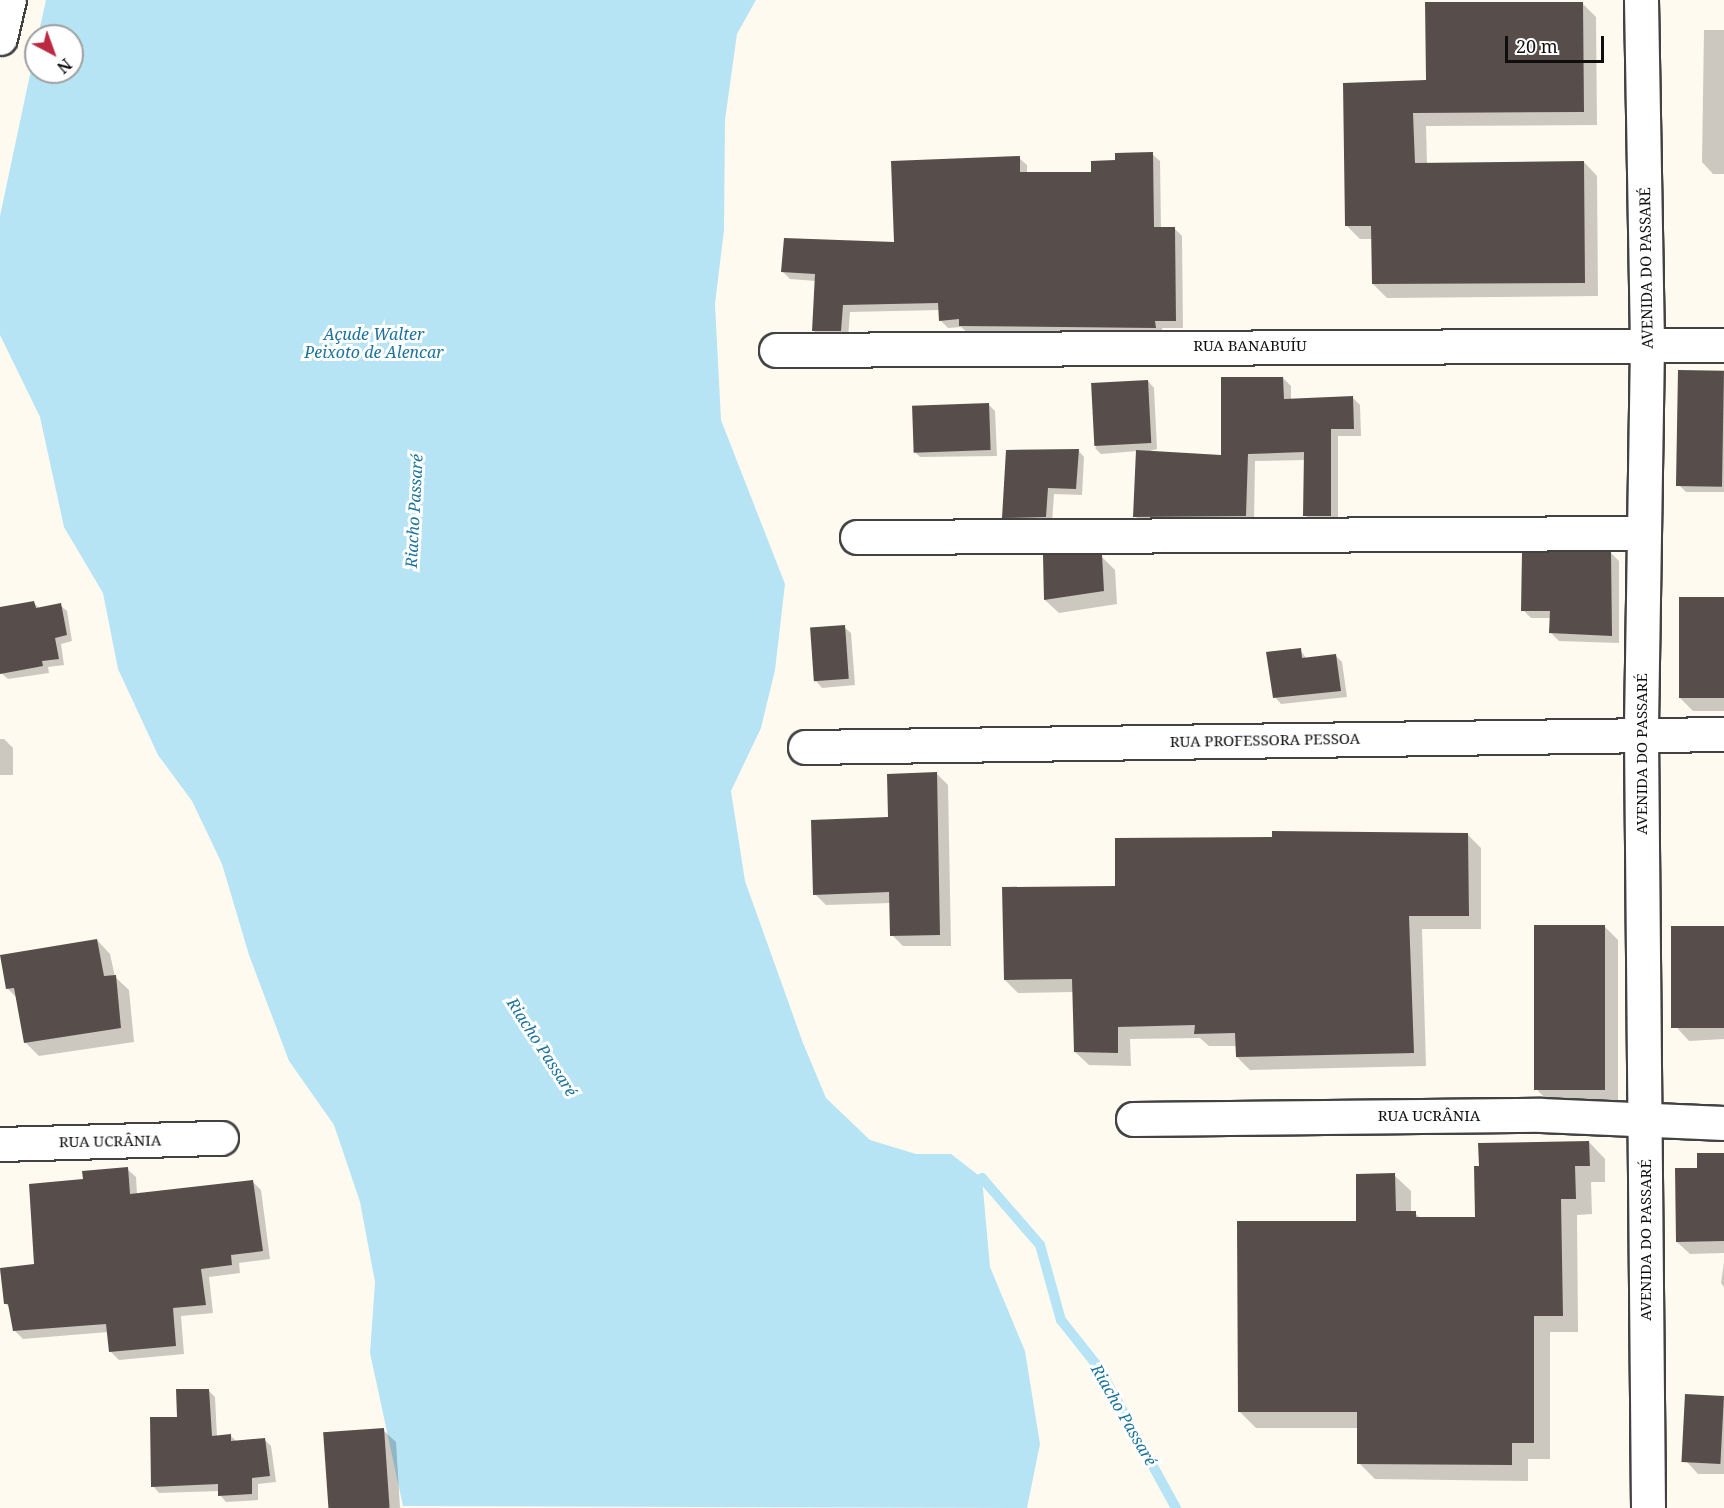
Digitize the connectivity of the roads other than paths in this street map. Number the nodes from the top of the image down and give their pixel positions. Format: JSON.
{"nodes":[{"id":1,"x":9,"y":0,"type":"edge"},
{"id":2,"x":1641,"y":0,"type":"edge"},
{"id":3,"x":0,"y":38,"type":"edge"},
{"id":4,"x":1647,"y":344,"type":"junction"},
{"id":5,"x":1724,"y":345,"type":"edge"},
{"id":6,"x":776,"y":350,"type":"dead end"},
{"id":7,"x":1644,"y":533,"type":"junction"},
{"id":8,"x":857,"y":537,"type":"dead end"},
{"id":9,"x":1724,"y":734,"type":"edge"},
{"id":10,"x":1641,"y":735,"type":"junction"},
{"id":11,"x":805,"y":747,"type":"dead end"},
{"id":12,"x":1133,"y":1119,"type":"dead end"},
{"id":13,"x":1645,"y":1121,"type":"junction"},
{"id":14,"x":1724,"y":1123,"type":"edge"},
{"id":15,"x":220,"y":1138,"type":"dead end"},
{"id":16,"x":0,"y":1143,"type":"edge"},
{"id":17,"x":1648,"y":1508,"type":"edge"}],
"edges":[{"from":1,"to":3,"type":"street"},
{"from":2,"to":4,"type":"street","name":"AVENIDA DO PASSARÉ"},
{"from":4,"to":5,"type":"street","name":"RUA BANABUÍU"},
{"from":4,"to":6,"type":"street","name":"RUA BANABUÍU"},
{"from":4,"to":7,"type":"street","name":"AVENIDA DO PASSARÉ"},
{"from":7,"to":8,"type":"street"},
{"from":7,"to":10,"type":"street","name":"AVENIDA DO PASSARÉ"},
{"from":9,"to":10,"type":"street","name":"RUA PROFESSORA PESSOA"},
{"from":10,"to":11,"type":"street","name":"RUA PROFESSORA PESSOA"},
{"from":10,"to":13,"type":"street","name":"AVENIDA DO PASSARÉ"},
{"from":12,"to":13,"type":"street","name":"RUA UCRÂNIA"},
{"from":13,"to":14,"type":"street","name":"RUA UCRÂNIA"},
{"from":13,"to":17,"type":"street","name":"AVENIDA DO PASSARÉ"},
{"from":15,"to":16,"type":"street","name":"RUA UCRÂNIA"}]}
